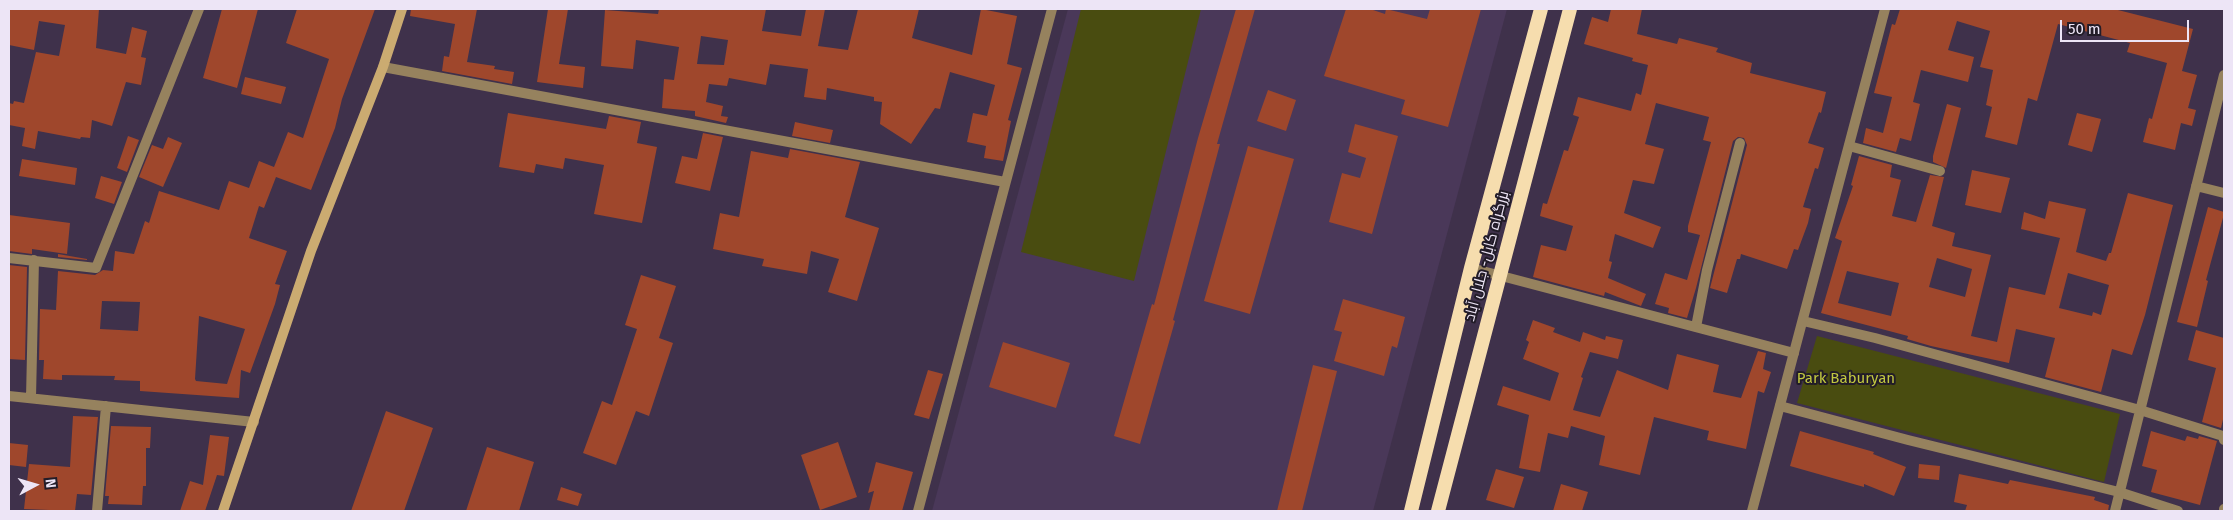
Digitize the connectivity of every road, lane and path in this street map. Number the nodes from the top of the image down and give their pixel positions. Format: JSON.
{"nodes":[{"id":1,"x":199,"y":9,"type":"edge"},
{"id":2,"x":402,"y":9,"type":"edge"},
{"id":3,"x":1052,"y":9,"type":"edge"},
{"id":4,"x":1541,"y":9,"type":"edge"},
{"id":5,"x":1570,"y":9,"type":"edge"},
{"id":6,"x":1885,"y":9,"type":"edge"},
{"id":7,"x":383,"y":67,"type":"junction"},
{"id":8,"x":2224,"y":75,"type":"edge"},
{"id":9,"x":1740,"y":143,"type":"dead end"},
{"id":10,"x":1849,"y":146,"type":"junction"},
{"id":11,"x":1940,"y":171,"type":"dead end"},
{"id":12,"x":1006,"y":182,"type":"junction"},
{"id":13,"x":2196,"y":186,"type":"junction"},
{"id":14,"x":2224,"y":193,"type":"edge"},
{"id":15,"x":9,"y":258,"type":"edge"},
{"id":16,"x":34,"y":260,"type":"junction"},
{"id":17,"x":1471,"y":268,"type":"junction"},
{"id":18,"x":1499,"y":276,"type":"junction"},
{"id":19,"x":1803,"y":321,"type":"junction"},
{"id":20,"x":1696,"y":327,"type":"junction"},
{"id":21,"x":1794,"y":353,"type":"junction"},
{"id":22,"x":9,"y":396,"type":"edge"},
{"id":23,"x":31,"y":398,"type":"junction"},
{"id":24,"x":106,"y":406,"type":"junction"},
{"id":25,"x":1780,"y":406,"type":"junction"},
{"id":26,"x":2140,"y":410,"type":"junction"},
{"id":27,"x":254,"y":422,"type":"junction"},
{"id":28,"x":2224,"y":440,"type":"edge"},
{"id":29,"x":2119,"y":492,"type":"junction"},
{"id":30,"x":97,"y":511,"type":"edge"},
{"id":31,"x":223,"y":511,"type":"edge"},
{"id":32,"x":918,"y":511,"type":"edge"},
{"id":33,"x":1411,"y":511,"type":"edge"},
{"id":34,"x":1438,"y":511,"type":"edge"},
{"id":35,"x":1752,"y":511,"type":"edge"},
{"id":36,"x":2114,"y":511,"type":"edge"},
{"id":37,"x":2178,"y":511,"type":"edge"}],
"edges":[{"from":1,"to":16,"type":"street"},
{"from":2,"to":7,"type":"main road"},
{"from":3,"to":12,"type":"street"},
{"from":4,"to":17,"type":"highway","name":"بزرگراه کابل- جلال آباد"},
{"from":5,"to":18,"type":"highway","name":"بزرگراه کابل- جلال آباد"},
{"from":6,"to":10,"type":"street"},
{"from":7,"to":12,"type":"street"},
{"from":7,"to":27,"type":"main road"},
{"from":8,"to":13,"type":"street"},
{"from":9,"to":20,"type":"street"},
{"from":10,"to":11,"type":"street"},
{"from":10,"to":19,"type":"street"},
{"from":12,"to":32,"type":"street"},
{"from":13,"to":14,"type":"street"},
{"from":13,"to":26,"type":"street"},
{"from":15,"to":16,"type":"street"},
{"from":16,"to":23,"type":"street"},
{"from":17,"to":18,"type":"street"},
{"from":17,"to":33,"type":"highway","name":"بزرگراه کابل- جلال آباد"},
{"from":18,"to":20,"type":"street"},
{"from":18,"to":34,"type":"highway","name":"بزرگراه کابل- جلال آباد"},
{"from":19,"to":21,"type":"street"},
{"from":19,"to":26,"type":"street"},
{"from":20,"to":21,"type":"street"},
{"from":21,"to":25,"type":"street"},
{"from":22,"to":23,"type":"street"},
{"from":23,"to":24,"type":"street"},
{"from":24,"to":27,"type":"street"},
{"from":24,"to":30,"type":"street"},
{"from":25,"to":29,"type":"street"},
{"from":25,"to":35,"type":"street"},
{"from":26,"to":28,"type":"street"},
{"from":26,"to":29,"type":"street"},
{"from":27,"to":31,"type":"main road"},
{"from":29,"to":36,"type":"street"},
{"from":29,"to":37,"type":"street"}]}
